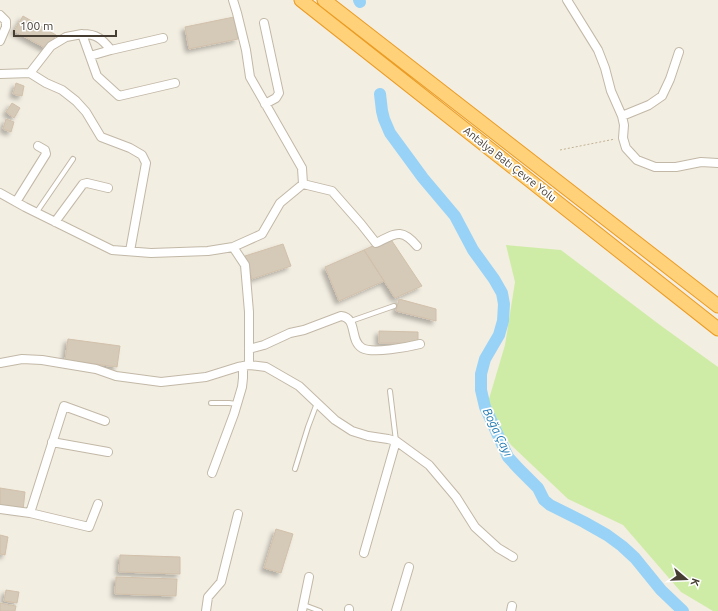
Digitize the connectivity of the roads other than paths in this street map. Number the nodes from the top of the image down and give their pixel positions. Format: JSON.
{"nodes":[{"id":1,"x":233,"y":0,"type":"edge"},
{"id":2,"x":301,"y":0,"type":"edge"},
{"id":3,"x":324,"y":0,"type":"edge"},
{"id":4,"x":566,"y":0,"type":"edge"},
{"id":5,"x":0,"y":15,"type":"edge"},
{"id":6,"x":264,"y":23,"type":"dead end"},
{"id":7,"x":82,"y":34,"type":"junction"},
{"id":8,"x":163,"y":38,"type":"dead end"},
{"id":9,"x":0,"y":41,"type":"edge"},
{"id":10,"x":112,"y":50,"type":"junction"},
{"id":11,"x":679,"y":52,"type":"dead end"},
{"id":12,"x":90,"y":56,"type":"junction"},
{"id":13,"x":30,"y":73,"type":"junction"},
{"id":14,"x":0,"y":74,"type":"edge"},
{"id":15,"x":175,"y":84,"type":"dead end"},
{"id":16,"x":265,"y":104,"type":"junction"},
{"id":17,"x":622,"y":116,"type":"junction"},
{"id":18,"x":38,"y":146,"type":"dead end"},
{"id":19,"x":73,"y":159,"type":"dead end"},
{"id":20,"x":718,"y":163,"type":"edge"},
{"id":21,"x":303,"y":184,"type":"junction"},
{"id":22,"x":108,"y":188,"type":"dead end"},
{"id":23,"x":0,"y":193,"type":"edge"},
{"id":24,"x":16,"y":202,"type":"junction"},
{"id":25,"x":36,"y":213,"type":"junction"},
{"id":26,"x":55,"y":222,"type":"junction"},
{"id":27,"x":417,"y":246,"type":"dead end"},
{"id":28,"x":233,"y":247,"type":"junction"},
{"id":29,"x":130,"y":251,"type":"junction"},
{"id":30,"x":394,"y":306,"type":"dead end"},
{"id":31,"x":718,"y":306,"type":"edge"},
{"id":32,"x":351,"y":321,"type":"junction"},
{"id":33,"x":718,"y":329,"type":"edge"},
{"id":34,"x":420,"y":344,"type":"dead end"},
{"id":35,"x":248,"y":349,"type":"junction"},
{"id":36,"x":0,"y":363,"type":"edge"},
{"id":37,"x":246,"y":366,"type":"junction"},
{"id":38,"x":390,"y":391,"type":"dead end"},
{"id":39,"x":211,"y":403,"type":"dead end"},
{"id":40,"x":317,"y":403,"type":"junction"},
{"id":41,"x":237,"y":404,"type":"junction"},
{"id":42,"x":105,"y":421,"type":"dead end"},
{"id":43,"x":396,"y":441,"type":"junction"},
{"id":44,"x":52,"y":442,"type":"junction"},
{"id":45,"x":108,"y":452,"type":"dead end"},
{"id":46,"x":295,"y":469,"type":"dead end"},
{"id":47,"x":212,"y":473,"type":"dead end"},
{"id":48,"x":98,"y":504,"type":"dead end"},
{"id":49,"x":0,"y":509,"type":"edge"},
{"id":50,"x":30,"y":513,"type":"junction"},
{"id":51,"x":238,"y":514,"type":"dead end"},
{"id":52,"x":364,"y":553,"type":"dead end"},
{"id":53,"x":513,"y":557,"type":"dead end"},
{"id":54,"x":409,"y":567,"type":"dead end"},
{"id":55,"x":309,"y":577,"type":"dead end"},
{"id":56,"x":303,"y":608,"type":"edge"},
{"id":57,"x":206,"y":611,"type":"edge"},
{"id":58,"x":320,"y":611,"type":"edge"},
{"id":59,"x":396,"y":611,"type":"edge"}],
"edges":[{"from":1,"to":16,"type":"street"},
{"from":2,"to":33,"type":"highway","name":"Antalya Batı Çevre Yolu"},
{"from":3,"to":31,"type":"highway","name":"Antalya Batı Çevre Yolu"},
{"from":4,"to":17,"type":"street"},
{"from":5,"to":9,"type":"street"},
{"from":6,"to":16,"type":"street"},
{"from":7,"to":10,"type":"street"},
{"from":7,"to":12,"type":"street"},
{"from":7,"to":13,"type":"street"},
{"from":8,"to":10,"type":"street"},
{"from":10,"to":12,"type":"street"},
{"from":11,"to":17,"type":"street"},
{"from":12,"to":15,"type":"street"},
{"from":13,"to":14,"type":"street"},
{"from":13,"to":29,"type":"street"},
{"from":16,"to":21,"type":"street"},
{"from":17,"to":20,"type":"street"},
{"from":18,"to":24,"type":"street"},
{"from":19,"to":25,"type":"lane"},
{"from":21,"to":27,"type":"street"},
{"from":21,"to":28,"type":"street"},
{"from":22,"to":26,"type":"street"},
{"from":23,"to":24,"type":"street"},
{"from":24,"to":25,"type":"street"},
{"from":25,"to":26,"type":"street"},
{"from":26,"to":29,"type":"street"},
{"from":28,"to":29,"type":"street"},
{"from":28,"to":35,"type":"street"},
{"from":30,"to":32,"type":"lane"},
{"from":32,"to":34,"type":"street"},
{"from":32,"to":35,"type":"street"},
{"from":35,"to":37,"type":"street"},
{"from":36,"to":37,"type":"street"},
{"from":37,"to":40,"type":"street"},
{"from":37,"to":41,"type":"street"},
{"from":38,"to":43,"type":"lane"},
{"from":39,"to":41,"type":"lane"},
{"from":40,"to":43,"type":"street"},
{"from":40,"to":46,"type":"lane"},
{"from":41,"to":47,"type":"street"},
{"from":42,"to":44,"type":"street"},
{"from":43,"to":52,"type":"street"},
{"from":43,"to":53,"type":"street"},
{"from":44,"to":45,"type":"street"},
{"from":44,"to":50,"type":"street"},
{"from":48,"to":50,"type":"street"},
{"from":49,"to":50,"type":"street"},
{"from":51,"to":57,"type":"street"},
{"from":54,"to":59,"type":"street"},
{"from":55,"to":56,"type":"street"},
{"from":56,"to":58,"type":"lane"}]}
